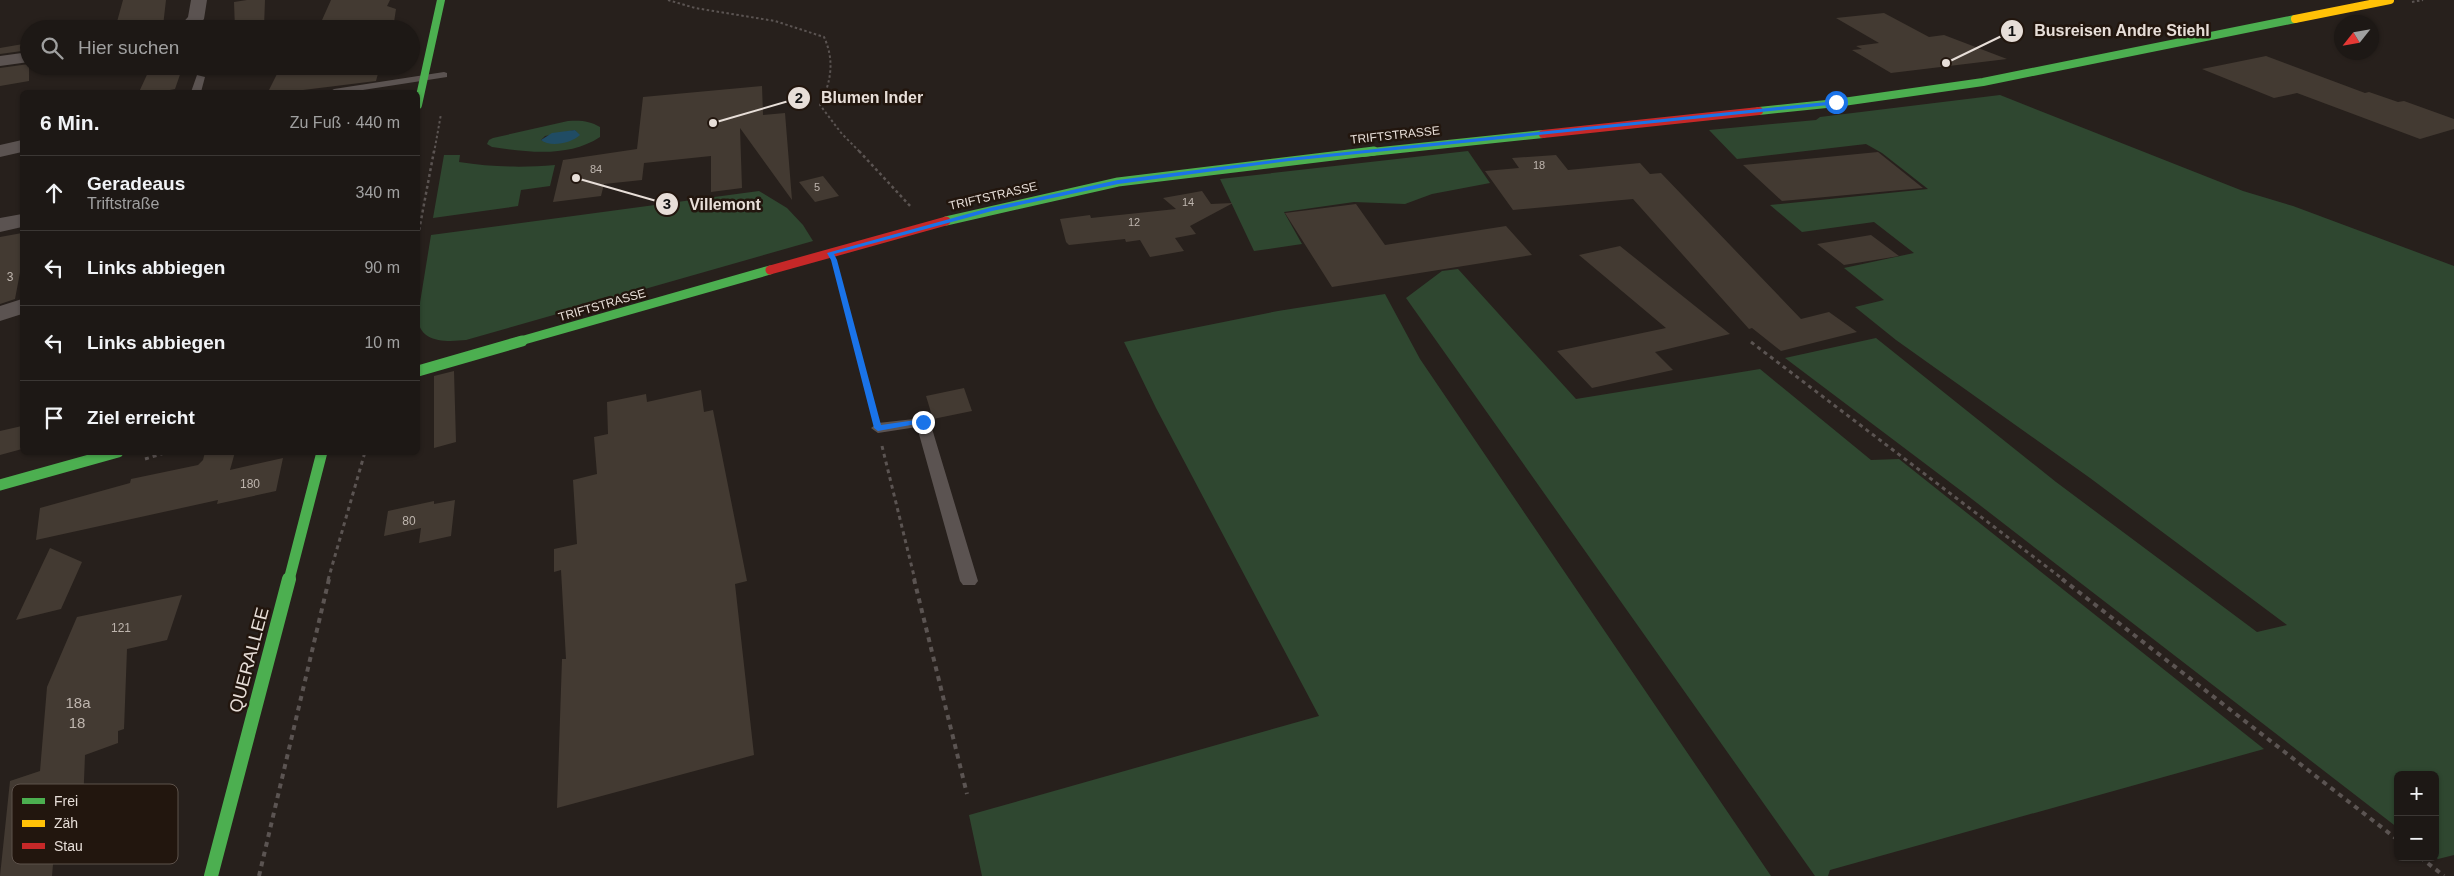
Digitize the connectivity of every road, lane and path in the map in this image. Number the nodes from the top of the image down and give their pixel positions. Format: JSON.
{"nodes":[{"id":1,"x":199,"y":0,"type":"edge"},
{"id":2,"x":441,"y":0,"type":"edge"},
{"id":3,"x":668,"y":0,"type":"edge"},
{"id":4,"x":2390,"y":0,"type":"edge"},
{"id":5,"x":195,"y":20,"type":"edge"},
{"id":6,"x":20,"y":58,"type":"edge"},
{"id":7,"x":0,"y":61,"type":"edge"},
{"id":8,"x":444,"y":75,"type":"dead end"},
{"id":9,"x":200,"y":77,"type":"dead end"},
{"id":10,"x":424,"y":78,"type":"junction"},
{"id":11,"x":197,"y":90,"type":"edge"},
{"id":12,"x":347,"y":90,"type":"edge"},
{"id":13,"x":420,"y":96,"type":"edge"},
{"id":14,"x":20,"y":146,"type":"edge"},
{"id":15,"x":0,"y":151,"type":"edge"},
{"id":16,"x":20,"y":221,"type":"edge"},
{"id":17,"x":0,"y":225,"type":"edge"},
{"id":18,"x":927,"y":226,"type":"junction"},
{"id":19,"x":830,"y":253,"type":"junction"},
{"id":20,"x":20,"y":307,"type":"edge"},
{"id":21,"x":0,"y":314,"type":"edge"},
{"id":22,"x":1751,"y":342,"type":"dead end"},
{"id":23,"x":420,"y":370,"type":"edge"},
{"id":24,"x":878,"y":428,"type":"junction"},
{"id":25,"x":108,"y":455,"type":"edge"},
{"id":26,"x":321,"y":455,"type":"edge"},
{"id":27,"x":364,"y":455,"type":"edge"},
{"id":28,"x":0,"y":486,"type":"edge"},
{"id":29,"x":969,"y":581,"type":"dead end"},
{"id":30,"x":966,"y":794,"type":"dead end"},
{"id":31,"x":2394,"y":837,"type":"edge"},
{"id":32,"x":2425,"y":861,"type":"edge"},
{"id":33,"x":210,"y":876,"type":"edge"},
{"id":34,"x":259,"y":876,"type":"edge"},
{"id":35,"x":2444,"y":876,"type":"edge"}],
"edges":[{"from":1,"to":5,"type":"street"},
{"from":2,"to":10,"type":"street"},
{"from":3,"to":18,"type":"path"},
{"from":4,"to":18,"type":"street","name":"TRIFTSTRASSE"},
{"from":6,"to":7,"type":"street"},
{"from":8,"to":10,"type":"lane"},
{"from":9,"to":11,"type":"lane"},
{"from":10,"to":12,"type":"lane"},
{"from":10,"to":13,"type":"street"},
{"from":14,"to":15,"type":"street"},
{"from":16,"to":17,"type":"street"},
{"from":18,"to":19,"type":"street","name":"TRIFTSTRASSE"},
{"from":19,"to":23,"type":"street","name":"TRIFTSTRASSE"},
{"from":19,"to":24,"type":"path"},
{"from":20,"to":21,"type":"street"},
{"from":22,"to":31,"type":"path"},
{"from":24,"to":29,"type":"lane"},
{"from":24,"to":30,"type":"path"},
{"from":25,"to":28,"type":"street"},
{"from":26,"to":33,"type":"street","name":"QUERALLEE"},
{"from":27,"to":34,"type":"path"},
{"from":32,"to":35,"type":"path"}]}
